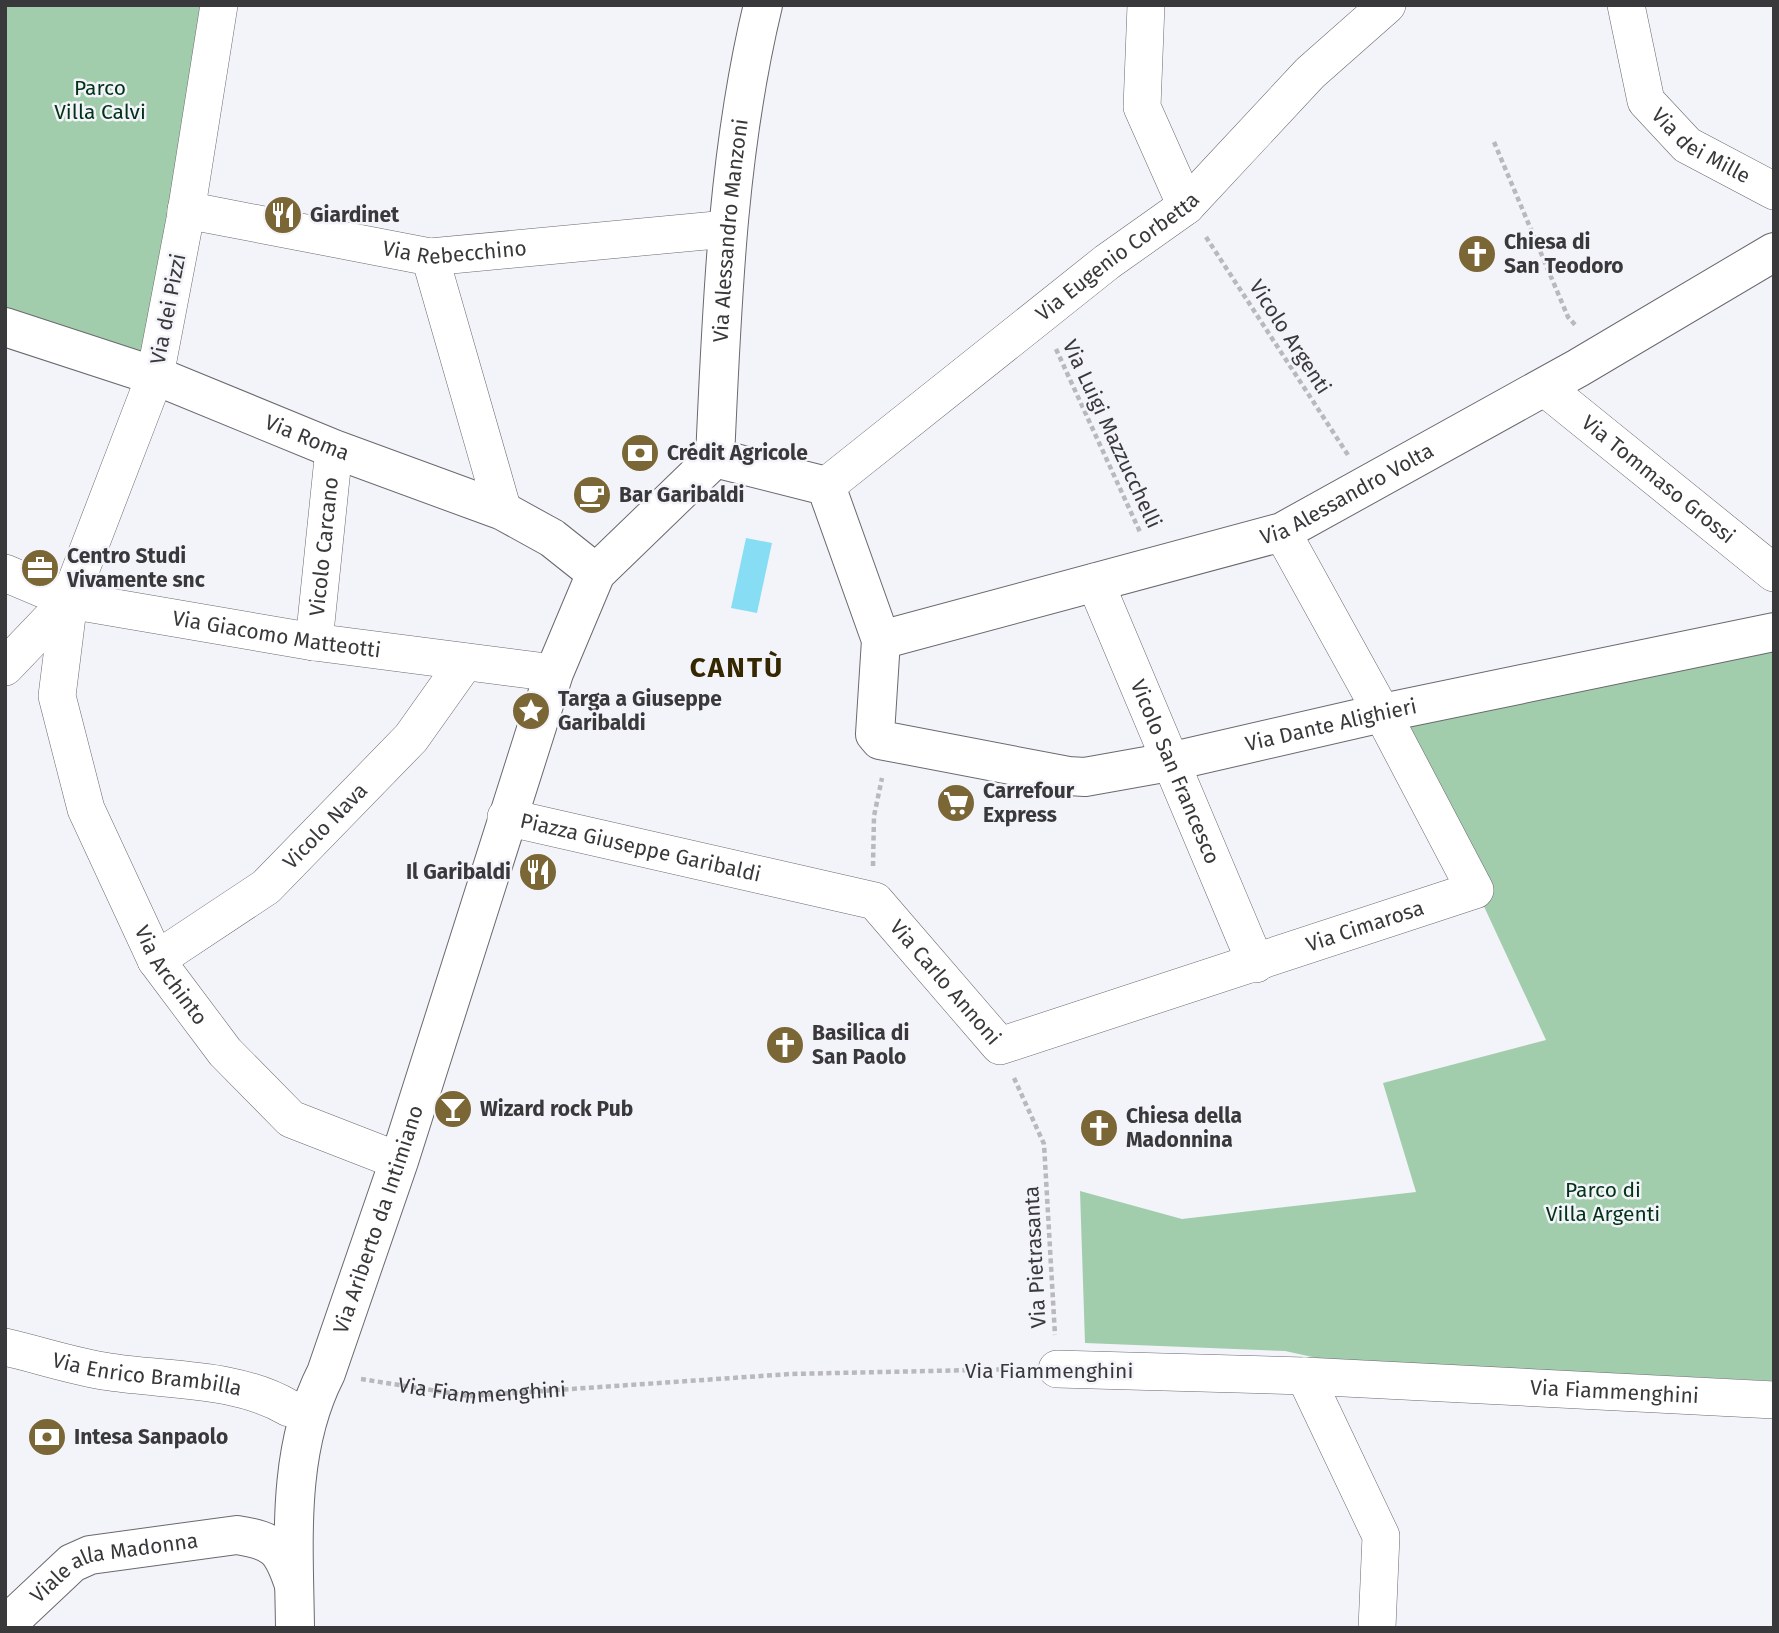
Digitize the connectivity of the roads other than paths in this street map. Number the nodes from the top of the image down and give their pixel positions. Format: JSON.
{"nodes":[{"id":1,"x":219,"y":5,"type":"edge"},
{"id":2,"x":763,"y":5,"type":"edge"},
{"id":3,"x":1146,"y":5,"type":"edge"},
{"id":4,"x":1387,"y":5,"type":"edge"},
{"id":5,"x":1626,"y":5,"type":"edge"},
{"id":6,"x":1774,"y":191,"type":"edge"},
{"id":7,"x":1186,"y":206,"type":"junction"},
{"id":8,"x":186,"y":210,"type":"junction"},
{"id":9,"x":727,"y":229,"type":"junction"},
{"id":10,"x":1774,"y":252,"type":"edge"},
{"id":11,"x":430,"y":257,"type":"junction"},
{"id":12,"x":5,"y":327,"type":"edge"},
{"id":13,"x":155,"y":376,"type":"junction"},
{"id":14,"x":1544,"y":387,"type":"junction"},
{"id":15,"x":334,"y":449,"type":"junction"},
{"id":16,"x":715,"y":458,"type":"junction"},
{"id":17,"x":827,"y":486,"type":"junction"},
{"id":18,"x":503,"y":512,"type":"junction"},
{"id":19,"x":1282,"y":532,"type":"junction"},
{"id":20,"x":5,"y":573,"type":"edge"},
{"id":21,"x":596,"y":573,"type":"junction"},
{"id":22,"x":1774,"y":573,"type":"edge"},
{"id":23,"x":1095,"y":582,"type":"junction"},
{"id":24,"x":69,"y":600,"type":"junction"},
{"id":25,"x":1774,"y":632,"type":"edge"},
{"id":26,"x":881,"y":640,"type":"junction"},
{"id":27,"x":314,"y":642,"type":"junction"},
{"id":28,"x":465,"y":662,"type":"junction"},
{"id":29,"x":5,"y":667,"type":"edge"},
{"id":30,"x":554,"y":673,"type":"junction"},
{"id":31,"x":1382,"y":713,"type":"junction"},
{"id":32,"x":1169,"y":762,"type":"junction"},
{"id":33,"x":506,"y":817,"type":"junction"},
{"id":34,"x":874,"y":901,"type":"joint"},
{"id":35,"x":156,"y":960,"type":"junction"},
{"id":36,"x":1256,"y":964,"type":"junction"},
{"id":37,"x":1000,"y":1046,"type":"joint"},
{"id":38,"x":399,"y":1161,"type":"junction"},
{"id":39,"x":5,"y":1347,"type":"edge"},
{"id":40,"x":1057,"y":1368,"type":"road end"},
{"id":41,"x":1305,"y":1376,"type":"junction"},
{"id":42,"x":1774,"y":1400,"type":"edge"},
{"id":43,"x":289,"y":1408,"type":"dead end"},
{"id":44,"x":295,"y":1484,"type":"junction"},
{"id":45,"x":237,"y":1535,"type":"junction"},
{"id":46,"x":295,"y":1586,"type":"junction"},
{"id":47,"x":5,"y":1626,"type":"edge"},
{"id":48,"x":295,"y":1628,"type":"edge"},
{"id":49,"x":1377,"y":1628,"type":"edge"}],
"edges":[{"from":1,"to":8,"type":"street","name":"Via dei Pizzi"},
{"from":2,"to":9,"type":"street","name":"Via Alessandro Manzoni"},
{"from":3,"to":7,"type":"street"},
{"from":4,"to":7,"type":"street","name":"Via Eugenio Corbetta"},
{"from":5,"to":6,"type":"street","name":"Via dei Mille"},
{"from":7,"to":17,"type":"street","name":"Via Eugenio Corbetta"},
{"from":8,"to":11,"type":"street","name":"Via Rebecchino"},
{"from":8,"to":13,"type":"street","name":"Via dei Pizzi"},
{"from":9,"to":11,"type":"street","name":"Via Rebecchino"},
{"from":9,"to":16,"type":"street","name":"Via Alessandro Manzoni"},
{"from":10,"to":14,"type":"street","name":"Via Alessandro Volta"},
{"from":11,"to":18,"type":"street"},
{"from":12,"to":13,"type":"street","name":"Via Roma"},
{"from":13,"to":15,"type":"street","name":"Via Roma"},
{"from":13,"to":24,"type":"street","name":"Via dei Pizzi"},
{"from":14,"to":19,"type":"street","name":"Via Alessandro Volta"},
{"from":14,"to":22,"type":"street","name":"Via Tommaso Grossi"},
{"from":15,"to":18,"type":"street","name":"Via Roma"},
{"from":15,"to":27,"type":"street","name":"Vicolo Carcano"},
{"from":16,"to":17,"type":"street"},
{"from":16,"to":21,"type":"street","name":"Piazza Giuseppe Garibaldi"},
{"from":17,"to":26,"type":"street"},
{"from":18,"to":21,"type":"street","name":"Via Roma"},
{"from":19,"to":23,"type":"street","name":"Via Alessandro Volta"},
{"from":19,"to":31,"type":"street"},
{"from":20,"to":24,"type":"street","name":"Via Giacomo Matteotti"},
{"from":21,"to":30,"type":"street","name":"Piazza Giuseppe Garibaldi"},
{"from":23,"to":26,"type":"street","name":"Via Alessandro Volta"},
{"from":23,"to":32,"type":"street","name":"Vicolo San Francesco"},
{"from":24,"to":27,"type":"street","name":"Via Giacomo Matteotti"},
{"from":24,"to":29,"type":"street"},
{"from":24,"to":35,"type":"street","name":"Via Archinto"},
{"from":25,"to":31,"type":"street","name":"Via Dante Alighieri"},
{"from":26,"to":32,"type":"street","name":"Via Dante Alighieri"},
{"from":27,"to":28,"type":"street","name":"Via Giacomo Matteotti"},
{"from":28,"to":30,"type":"street","name":"Via Giacomo Matteotti"},
{"from":28,"to":35,"type":"street","name":"Vicolo Nava"},
{"from":30,"to":33,"type":"street","name":"Piazza Giuseppe Garibaldi"},
{"from":31,"to":32,"type":"street","name":"Via Dante Alighieri"},
{"from":31,"to":36,"type":"street","name":"Via Cimarosa"},
{"from":32,"to":36,"type":"street","name":"Vicolo San Francesco"},
{"from":33,"to":34,"type":"street","name":"Piazza Giuseppe Garibaldi"},
{"from":33,"to":38,"type":"street","name":"Via Ariberto da Intimiano"},
{"from":34,"to":37,"type":"street","name":"Via Carlo Annoni"},
{"from":35,"to":38,"type":"street","name":"Via Archinto"},
{"from":36,"to":37,"type":"street","name":"Via Cimarosa"},
{"from":38,"to":44,"type":"street","name":"Via Ariberto da Intimiano"},
{"from":39,"to":43,"type":"street","name":"Via Enrico Brambilla"},
{"from":40,"to":41,"type":"street","name":"Via Fiammenghini"},
{"from":41,"to":42,"type":"street","name":"Via Fiammenghini"},
{"from":41,"to":49,"type":"street"},
{"from":44,"to":45,"type":"street","name":"Viale alla Madonna"},
{"from":44,"to":46,"type":"street","name":"Via Ariberto da Intimiano"},
{"from":45,"to":46,"type":"street","name":"Viale alla Madonna"},
{"from":45,"to":47,"type":"street","name":"Viale alla Madonna"},
{"from":46,"to":48,"type":"street","name":"Via Ariberto da Intimiano"}]}
